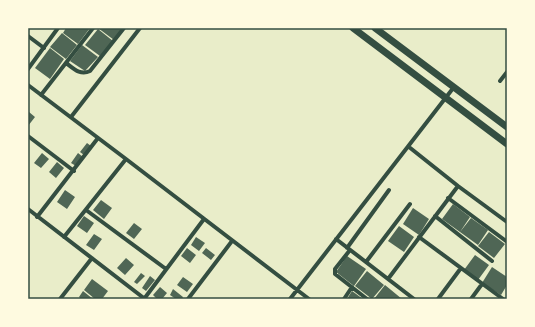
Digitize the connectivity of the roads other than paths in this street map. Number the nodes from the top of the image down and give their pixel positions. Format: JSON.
{"nodes":[{"id":1,"x":57,"y":28,"type":"edge"},
{"id":2,"x":93,"y":28,"type":"edge"},
{"id":3,"x":124,"y":28,"type":"edge"},
{"id":4,"x":140,"y":28,"type":"edge"},
{"id":5,"x":353,"y":28,"type":"edge"},
{"id":6,"x":375,"y":28,"type":"edge"},
{"id":7,"x":28,"y":36,"type":"edge"},
{"id":8,"x":44,"y":48,"type":"junction"},
{"id":9,"x":66,"y":63,"type":"junction"},
{"id":10,"x":28,"y":69,"type":"edge"},
{"id":11,"x":507,"y":72,"type":"edge"},
{"id":12,"x":500,"y":81,"type":"dead end"},
{"id":13,"x":28,"y":85,"type":"edge"},
{"id":14,"x":454,"y":87,"type":"junction"},
{"id":15,"x":40,"y":95,"type":"junction"},
{"id":16,"x":446,"y":98,"type":"junction"},
{"id":17,"x":70,"y":117,"type":"junction"},
{"id":18,"x":507,"y":127,"type":"edge"},
{"id":19,"x":28,"y":136,"type":"edge"},
{"id":20,"x":98,"y":138,"type":"junction"},
{"id":21,"x":507,"y":144,"type":"edge"},
{"id":22,"x":409,"y":146,"type":"junction"},
{"id":23,"x":126,"y":159,"type":"junction"},
{"id":24,"x":74,"y":171,"type":"junction"},
{"id":25,"x":458,"y":186,"type":"junction"},
{"id":26,"x":389,"y":190,"type":"dead end"},
{"id":27,"x":448,"y":198,"type":"junction"},
{"id":28,"x":410,"y":204,"type":"dead end"},
{"id":29,"x":28,"y":209,"type":"edge"},
{"id":30,"x":86,"y":210,"type":"junction"},
{"id":31,"x":435,"y":216,"type":"junction"},
{"id":32,"x":37,"y":217,"type":"junction"},
{"id":33,"x":204,"y":219,"type":"junction"},
{"id":34,"x":507,"y":222,"type":"edge"},
{"id":35,"x":419,"y":237,"type":"junction"},
{"id":36,"x":64,"y":238,"type":"junction"},
{"id":37,"x":336,"y":240,"type":"junction"},
{"id":38,"x":232,"y":241,"type":"junction"},
{"id":39,"x":506,"y":241,"type":"dead end"},
{"id":40,"x":349,"y":248,"type":"junction"},
{"id":41,"x":92,"y":258,"type":"junction"},
{"id":42,"x":492,"y":261,"type":"dead end"},
{"id":43,"x":366,"y":262,"type":"junction"},
{"id":44,"x":461,"y":268,"type":"junction"},
{"id":45,"x":166,"y":270,"type":"junction"},
{"id":46,"x":388,"y":279,"type":"junction"},
{"id":47,"x":482,"y":284,"type":"junction"},
{"id":48,"x":352,"y":287,"type":"junction"},
{"id":49,"x":297,"y":290,"type":"junction"},
{"id":50,"x":138,"y":294,"type":"junction"},
{"id":51,"x":60,"y":299,"type":"edge"},
{"id":52,"x":134,"y":299,"type":"edge"},
{"id":53,"x":145,"y":299,"type":"edge"},
{"id":54,"x":188,"y":299,"type":"edge"},
{"id":55,"x":290,"y":299,"type":"edge"},
{"id":56,"x":308,"y":299,"type":"edge"},
{"id":57,"x":344,"y":299,"type":"edge"},
{"id":58,"x":367,"y":299,"type":"edge"},
{"id":59,"x":414,"y":299,"type":"edge"},
{"id":60,"x":438,"y":299,"type":"edge"},
{"id":61,"x":471,"y":299,"type":"edge"},
{"id":62,"x":503,"y":299,"type":"edge"}],
"edges":[{"from":1,"to":8,"type":"street"},
{"from":2,"to":9,"type":"street"},
{"from":3,"to":9,"type":"street"},
{"from":4,"to":17,"type":"street"},
{"from":5,"to":16,"type":"main road"},
{"from":6,"to":14,"type":"main road"},
{"from":7,"to":8,"type":"street"},
{"from":8,"to":10,"type":"street"},
{"from":9,"to":15,"type":"street"},
{"from":11,"to":12,"type":"street"},
{"from":13,"to":15,"type":"street"},
{"from":14,"to":16,"type":"street"},
{"from":14,"to":18,"type":"main road"},
{"from":15,"to":17,"type":"street"},
{"from":16,"to":21,"type":"main road"},
{"from":16,"to":22,"type":"street"},
{"from":17,"to":20,"type":"street"},
{"from":19,"to":24,"type":"street"},
{"from":20,"to":23,"type":"street"},
{"from":20,"to":24,"type":"street"},
{"from":22,"to":25,"type":"street"},
{"from":22,"to":37,"type":"street"},
{"from":23,"to":30,"type":"street"},
{"from":23,"to":33,"type":"street"},
{"from":24,"to":32,"type":"street"},
{"from":25,"to":27,"type":"street"},
{"from":25,"to":34,"type":"street"},
{"from":26,"to":40,"type":"street"},
{"from":27,"to":31,"type":"street"},
{"from":27,"to":39,"type":"street"},
{"from":28,"to":43,"type":"street"},
{"from":29,"to":32,"type":"street"},
{"from":30,"to":36,"type":"street"},
{"from":30,"to":45,"type":"street"},
{"from":31,"to":35,"type":"street"},
{"from":31,"to":42,"type":"street"},
{"from":32,"to":36,"type":"street"},
{"from":33,"to":38,"type":"street"},
{"from":33,"to":45,"type":"street"},
{"from":35,"to":44,"type":"street"},
{"from":35,"to":46,"type":"street"},
{"from":36,"to":41,"type":"street"},
{"from":37,"to":40,"type":"street"},
{"from":37,"to":49,"type":"street"},
{"from":38,"to":49,"type":"street"},
{"from":38,"to":54,"type":"street"},
{"from":40,"to":43,"type":"street"},
{"from":40,"to":48,"type":"street"},
{"from":41,"to":50,"type":"street"},
{"from":41,"to":51,"type":"street"},
{"from":43,"to":46,"type":"street"},
{"from":44,"to":47,"type":"street"},
{"from":44,"to":60,"type":"street"},
{"from":45,"to":53,"type":"street"},
{"from":46,"to":59,"type":"street"},
{"from":47,"to":61,"type":"street"},
{"from":47,"to":62,"type":"street"},
{"from":48,"to":57,"type":"street"},
{"from":48,"to":58,"type":"street"},
{"from":49,"to":55,"type":"street"},
{"from":49,"to":56,"type":"street"},
{"from":50,"to":52,"type":"street"},
{"from":50,"to":53,"type":"street"}]}
